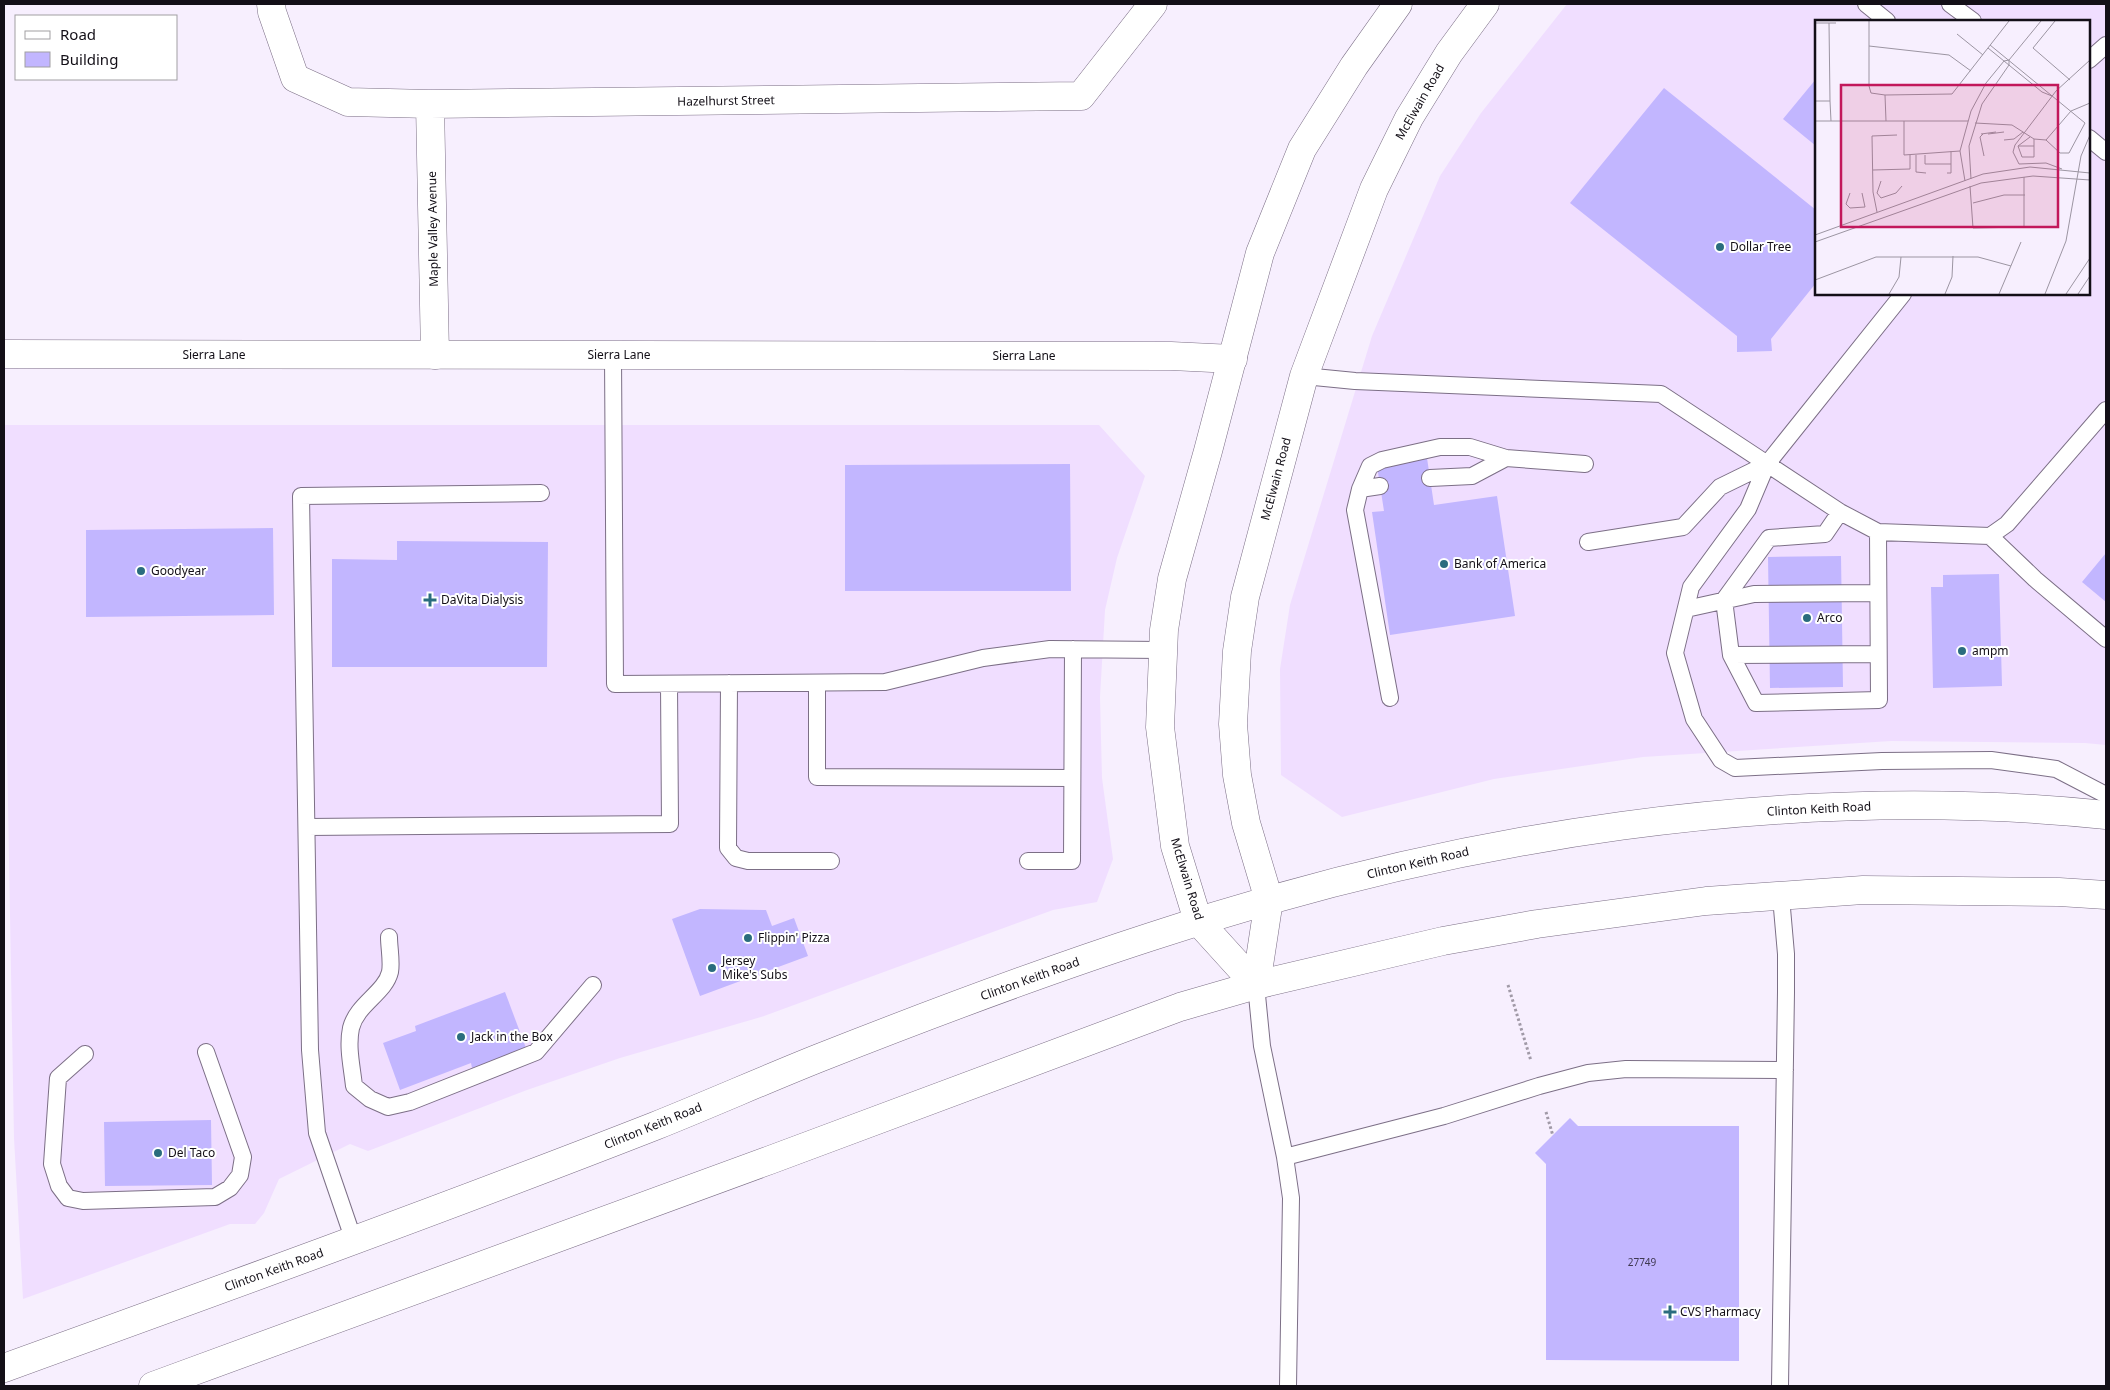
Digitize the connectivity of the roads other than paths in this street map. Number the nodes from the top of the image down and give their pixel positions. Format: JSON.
{"nodes":[{"id":1,"x":272,"y":4,"type":"edge"},
{"id":2,"x":1153,"y":4,"type":"edge"},
{"id":3,"x":1398,"y":4,"type":"edge"},
{"id":4,"x":1485,"y":4,"type":"edge"},
{"id":5,"x":1866,"y":4,"type":"edge"},
{"id":6,"x":1950,"y":4,"type":"edge"},
{"id":7,"x":1887,"y":20,"type":"edge"},
{"id":8,"x":1971,"y":20,"type":"edge"},
{"id":9,"x":2106,"y":45,"type":"edge"},
{"id":10,"x":2090,"y":59,"type":"edge"},
{"id":11,"x":430,"y":104,"type":"junction"},
{"id":12,"x":2090,"y":139,"type":"edge"},
{"id":13,"x":2106,"y":152,"type":"edge"},
{"id":14,"x":1902,"y":295,"type":"edge"},
{"id":15,"x":4,"y":354,"type":"edge"},
{"id":16,"x":435,"y":355,"type":"junction"},
{"id":17,"x":613,"y":355,"type":"junction"},
{"id":18,"x":1233,"y":359,"type":"junction"},
{"id":19,"x":1304,"y":376,"type":"junction"},
{"id":20,"x":2106,"y":410,"type":"edge"},
{"id":21,"x":1506,"y":458,"type":"junction"},
{"id":22,"x":1585,"y":464,"type":"dead end"},
{"id":23,"x":1768,"y":464,"type":"junction"},
{"id":24,"x":1430,"y":478,"type":"dead end"},
{"id":25,"x":1380,"y":486,"type":"dead end"},
{"id":26,"x":1360,"y":489,"type":"junction"},
{"id":27,"x":541,"y":493,"type":"dead end"},
{"id":28,"x":1840,"y":512,"type":"junction"},
{"id":29,"x":1878,"y":532,"type":"junction"},
{"id":30,"x":1990,"y":536,"type":"junction"},
{"id":31,"x":1588,"y":542,"type":"dead end"},
{"id":32,"x":1878,"y":593,"type":"junction"},
{"id":33,"x":1724,"y":600,"type":"junction"},
{"id":34,"x":1686,"y":609,"type":"junction"},
{"id":35,"x":2106,"y":639,"type":"edge"},
{"id":36,"x":1073,"y":650,"type":"junction"},
{"id":37,"x":1162,"y":650,"type":"junction"},
{"id":38,"x":1878,"y":654,"type":"junction"},
{"id":39,"x":1731,"y":655,"type":"junction"},
{"id":40,"x":729,"y":683,"type":"junction"},
{"id":41,"x":817,"y":683,"type":"junction"},
{"id":42,"x":669,"y":684,"type":"junction"},
{"id":43,"x":1390,"y":698,"type":"dead end"},
{"id":44,"x":1072,"y":778,"type":"junction"},
{"id":45,"x":2106,"y":795,"type":"edge"},
{"id":46,"x":2106,"y":815,"type":"edge"},
{"id":47,"x":307,"y":827,"type":"junction"},
{"id":48,"x":831,"y":861,"type":"dead end"},
{"id":49,"x":1028,"y":861,"type":"dead end"},
{"id":50,"x":2106,"y":895,"type":"edge"},
{"id":51,"x":1781,"y":897,"type":"junction"},
{"id":52,"x":1270,"y":900,"type":"junction"},
{"id":53,"x":1198,"y":921,"type":"junction"},
{"id":54,"x":389,"y":937,"type":"dead end"},
{"id":55,"x":593,"y":985,"type":"dead end"},
{"id":56,"x":1256,"y":985,"type":"junction"},
{"id":57,"x":206,"y":1052,"type":"dead end"},
{"id":58,"x":85,"y":1054,"type":"dead end"},
{"id":59,"x":1785,"y":1070,"type":"junction"},
{"id":60,"x":1285,"y":1157,"type":"junction"},
{"id":61,"x":354,"y":1241,"type":"junction"},
{"id":62,"x":4,"y":1368,"type":"edge"},
{"id":63,"x":153,"y":1386,"type":"edge"},
{"id":64,"x":1288,"y":1386,"type":"edge"},
{"id":65,"x":1780,"y":1386,"type":"edge"}],
"edges":[{"from":1,"to":11,"type":"main road","name":"Hazelhurst Street"},
{"from":2,"to":11,"type":"main road","name":"Hazelhurst Street"},
{"from":3,"to":18,"type":"main road","name":"McElwain Road"},
{"from":4,"to":19,"type":"main road","name":"McElwain Road"},
{"from":5,"to":7,"type":"lane"},
{"from":6,"to":8,"type":"lane"},
{"from":9,"to":10,"type":"lane"},
{"from":11,"to":16,"type":"main road","name":"Maple Valley Avenue"},
{"from":12,"to":13,"type":"lane"},
{"from":14,"to":23,"type":"lane"},
{"from":15,"to":16,"type":"main road","name":"Sierra Lane"},
{"from":16,"to":17,"type":"main road","name":"Sierra Lane"},
{"from":17,"to":18,"type":"main road","name":"Sierra Lane"},
{"from":17,"to":42,"type":"lane"},
{"from":18,"to":37,"type":"main road","name":"McElwain Road"},
{"from":19,"to":23,"type":"lane"},
{"from":19,"to":52,"type":"main road","name":"McElwain Road"},
{"from":20,"to":30,"type":"lane"},
{"from":21,"to":22,"type":"lane"},
{"from":21,"to":24,"type":"lane"},
{"from":21,"to":26,"type":"lane"},
{"from":23,"to":28,"type":"lane"},
{"from":23,"to":31,"type":"lane"},
{"from":23,"to":34,"type":"lane"},
{"from":25,"to":26,"type":"lane"},
{"from":26,"to":43,"type":"lane"},
{"from":27,"to":47,"type":"lane"},
{"from":28,"to":29,"type":"lane"},
{"from":28,"to":33,"type":"lane"},
{"from":29,"to":30,"type":"lane"},
{"from":29,"to":32,"type":"lane"},
{"from":30,"to":35,"type":"lane"},
{"from":32,"to":33,"type":"lane"},
{"from":32,"to":38,"type":"lane"},
{"from":33,"to":34,"type":"lane"},
{"from":33,"to":39,"type":"lane"},
{"from":34,"to":45,"type":"lane"},
{"from":36,"to":37,"type":"lane"},
{"from":36,"to":41,"type":"lane"},
{"from":36,"to":44,"type":"lane"},
{"from":37,"to":53,"type":"main road","name":"McElwain Road"},
{"from":38,"to":39,"type":"lane"},
{"from":38,"to":39,"type":"lane"},
{"from":40,"to":41,"type":"lane"},
{"from":40,"to":42,"type":"lane"},
{"from":40,"to":48,"type":"lane"},
{"from":41,"to":44,"type":"lane"},
{"from":42,"to":47,"type":"lane"},
{"from":44,"to":49,"type":"lane"},
{"from":46,"to":52,"type":"main road","name":"Clinton Keith Road"},
{"from":47,"to":61,"type":"lane"},
{"from":50,"to":51,"type":"main road"},
{"from":51,"to":56,"type":"main road"},
{"from":51,"to":59,"type":"lane"},
{"from":52,"to":53,"type":"main road","name":"Clinton Keith Road"},
{"from":52,"to":56,"type":"main road","name":"McElwain Road"},
{"from":53,"to":56,"type":"main road","name":"McElwain Road"},
{"from":53,"to":61,"type":"main road","name":"Clinton Keith Road"},
{"from":54,"to":55,"type":"lane"},
{"from":56,"to":60,"type":"lane"},
{"from":56,"to":63,"type":"main road"},
{"from":57,"to":58,"type":"lane"},
{"from":59,"to":60,"type":"lane"},
{"from":59,"to":65,"type":"lane"},
{"from":60,"to":64,"type":"lane"},
{"from":61,"to":62,"type":"main road","name":"Clinton Keith Road"}]}
